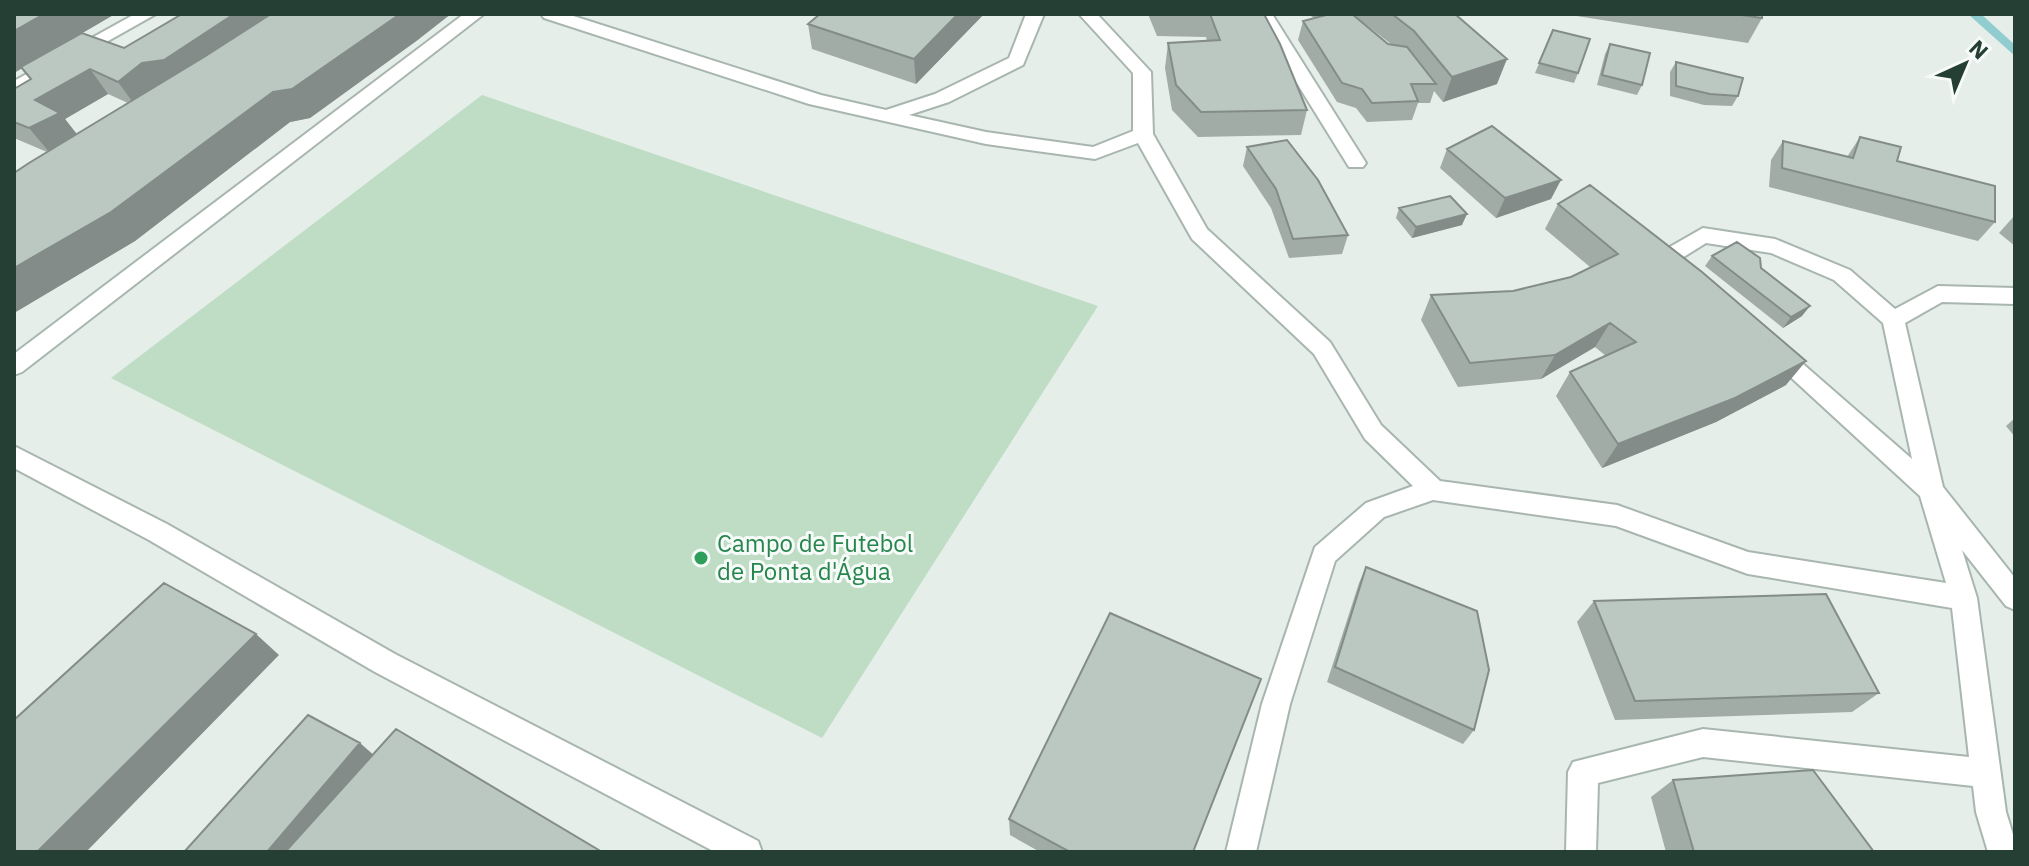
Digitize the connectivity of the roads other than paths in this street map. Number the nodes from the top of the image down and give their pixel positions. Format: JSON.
{"nodes":[{"id":1,"x":147,"y":14,"type":"edge"},
{"id":2,"x":475,"y":14,"type":"edge"},
{"id":3,"x":550,"y":14,"type":"edge"},
{"id":4,"x":1035,"y":14,"type":"edge"},
{"id":5,"x":1088,"y":14,"type":"edge"},
{"id":6,"x":1263,"y":14,"type":"edge"},
{"id":7,"x":14,"y":89,"type":"edge"},
{"id":8,"x":887,"y":116,"type":"junction"},
{"id":9,"x":1143,"y":134,"type":"junction"},
{"id":10,"x":1356,"y":163,"type":"dead end"},
{"id":11,"x":1702,"y":287,"type":"edge"},
{"id":12,"x":2015,"y":296,"type":"edge"},
{"id":13,"x":1893,"y":320,"type":"junction"},
{"id":14,"x":1759,"y":338,"type":"edge"},
{"id":15,"x":14,"y":366,"type":"edge"},
{"id":16,"x":14,"y":456,"type":"edge"},
{"id":17,"x":1433,"y":490,"type":"junction"},
{"id":18,"x":1931,"y":491,"type":"junction"},
{"id":19,"x":1964,"y":598,"type":"junction"},
{"id":20,"x":2015,"y":598,"type":"edge"},
{"id":21,"x":1986,"y":773,"type":"junction"},
{"id":22,"x":747,"y":852,"type":"edge"},
{"id":23,"x":1241,"y":852,"type":"edge"},
{"id":24,"x":1581,"y":852,"type":"edge"},
{"id":25,"x":2003,"y":852,"type":"edge"}],
"edges":[{"from":1,"to":7,"type":"street"},
{"from":2,"to":15,"type":"street"},
{"from":3,"to":8,"type":"street"},
{"from":4,"to":8,"type":"street"},
{"from":5,"to":9,"type":"street"},
{"from":6,"to":10,"type":"street"},
{"from":8,"to":9,"type":"street"},
{"from":9,"to":17,"type":"street"},
{"from":11,"to":13,"type":"street"},
{"from":12,"to":13,"type":"street"},
{"from":13,"to":18,"type":"street"},
{"from":14,"to":18,"type":"street"},
{"from":16,"to":22,"type":"street"},
{"from":17,"to":19,"type":"street"},
{"from":17,"to":23,"type":"street"},
{"from":18,"to":19,"type":"street"},
{"from":18,"to":20,"type":"street"},
{"from":19,"to":21,"type":"street"},
{"from":21,"to":24,"type":"street"},
{"from":21,"to":25,"type":"street"}]}
